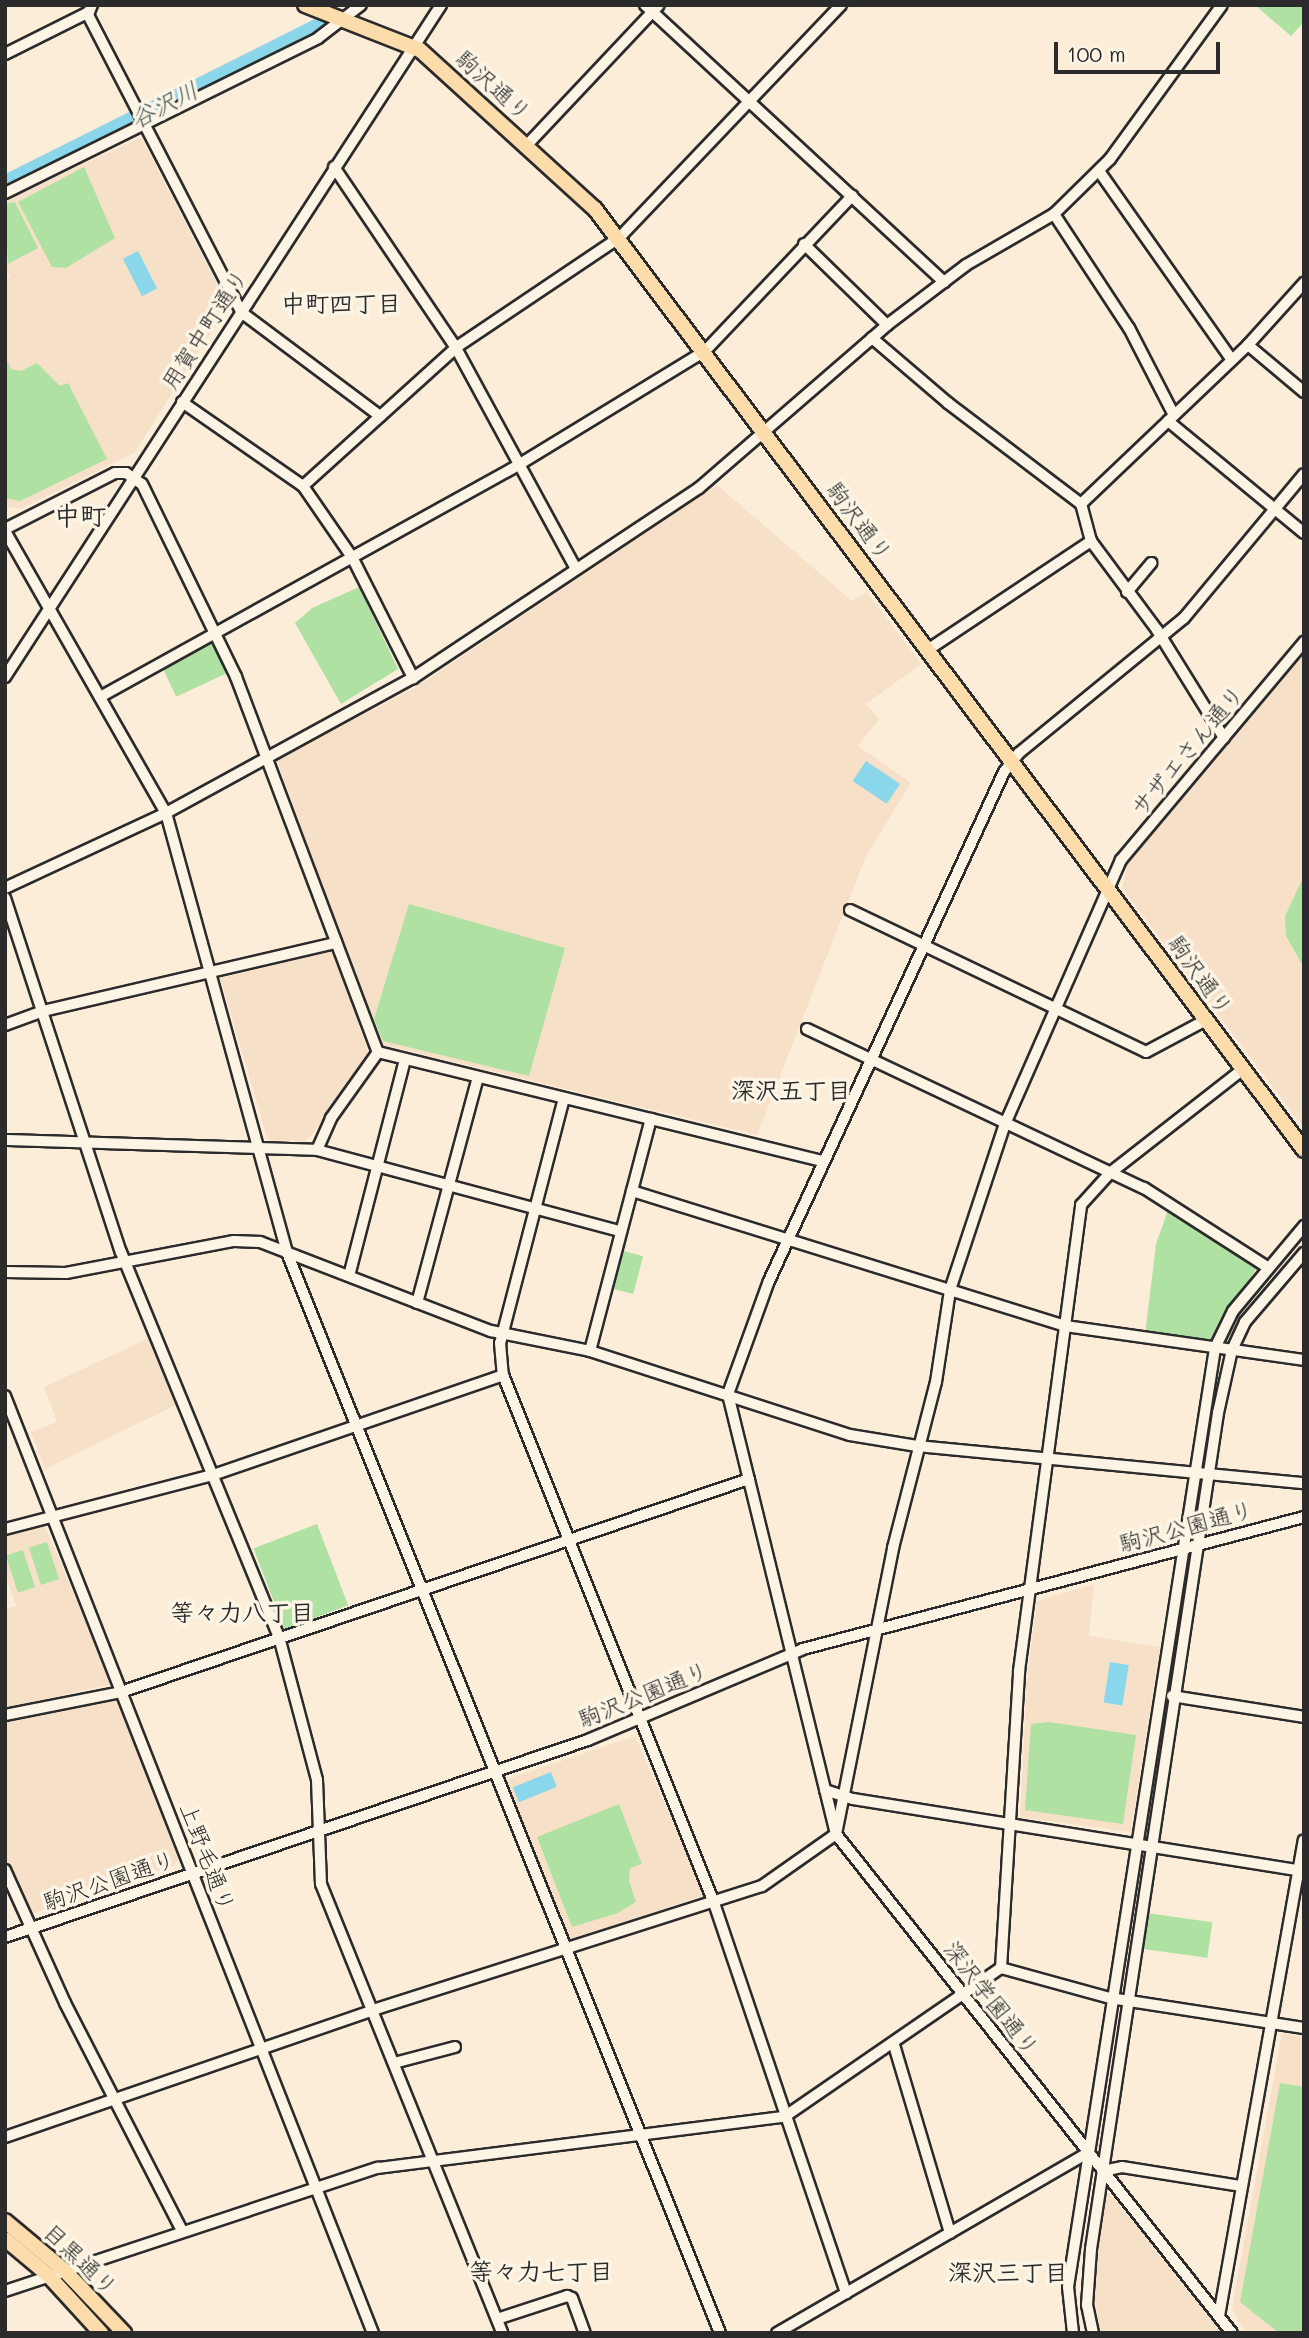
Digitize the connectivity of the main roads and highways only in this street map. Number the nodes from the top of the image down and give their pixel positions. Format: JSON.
{"nodes":[{"id":1,"x":305,"y":5,"type":"edge"},
{"id":2,"x":1304,"y":1150,"type":"edge"},
{"id":3,"x":5,"y":2221,"type":"edge"},
{"id":4,"x":5,"y":2239,"type":"edge"},
{"id":5,"x":101,"y":2333,"type":"edge"},
{"id":6,"x":124,"y":2333,"type":"edge"}],
"edges":[{"from":1,"to":2,"type":"main road","name":"駒沢通り"},
{"from":3,"to":6,"type":"main road","name":"目黒通り"},
{"from":4,"to":5,"type":"main road","name":"目黒通り"}]}
